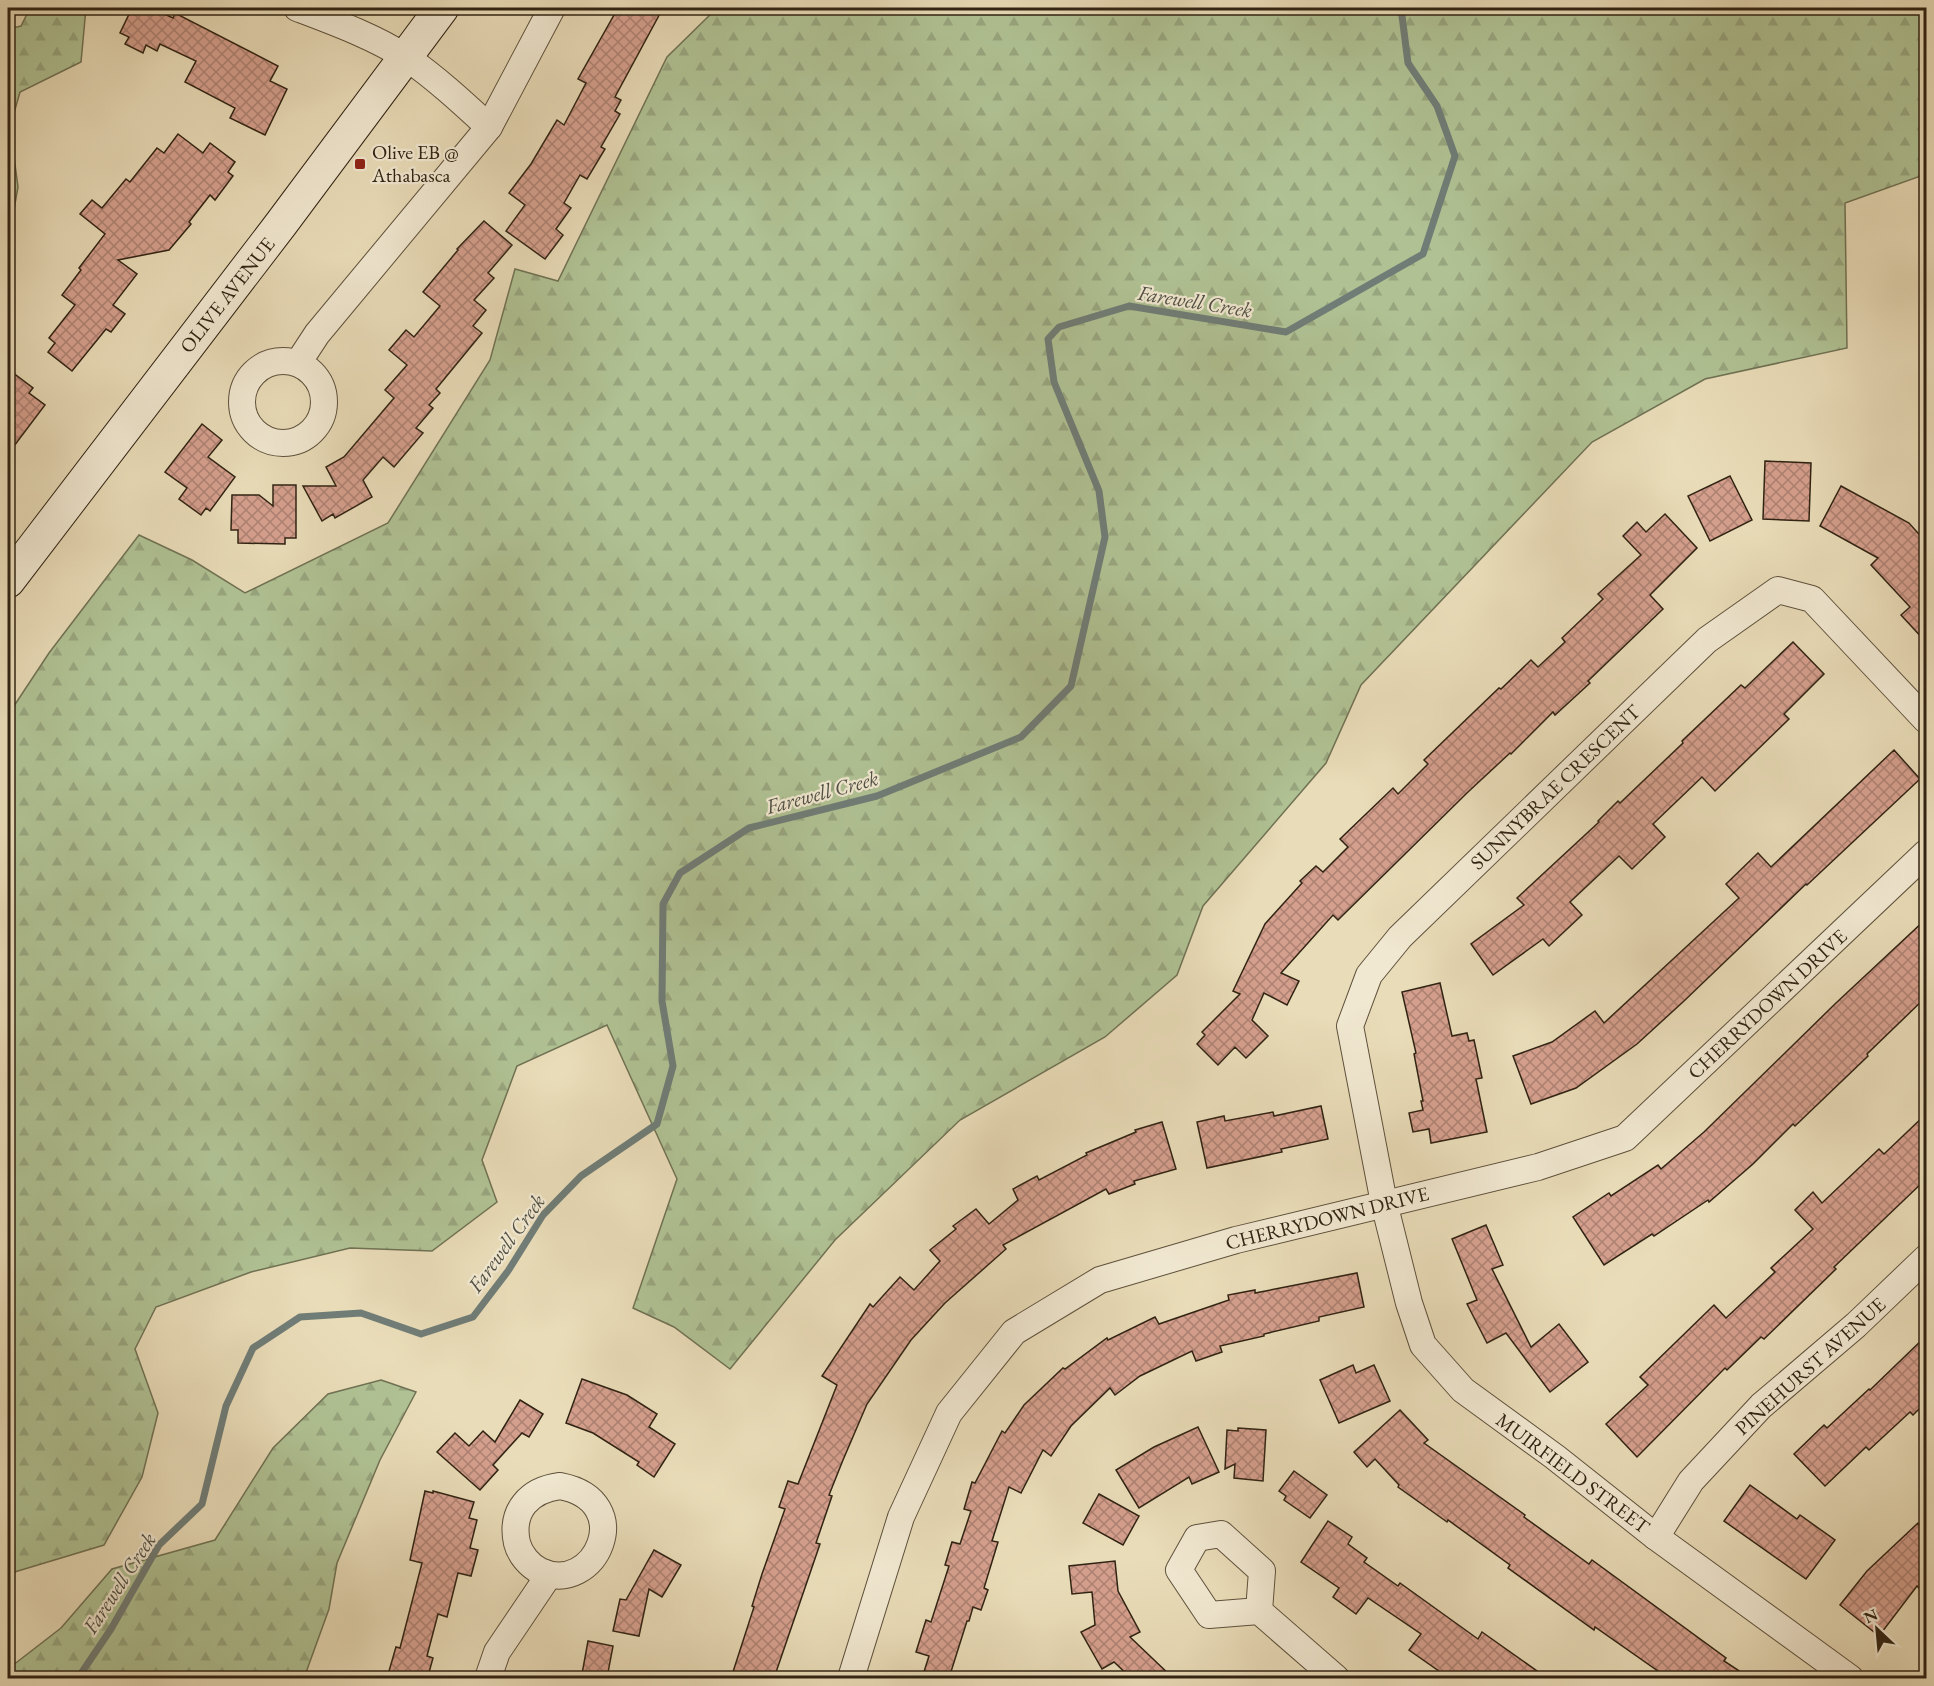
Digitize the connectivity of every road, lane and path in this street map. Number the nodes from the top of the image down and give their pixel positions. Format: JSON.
{"nodes":[{"id":1,"x":297,"y":8,"type":"edge"},
{"id":2,"x":442,"y":8,"type":"edge"},
{"id":3,"x":552,"y":8,"type":"edge"},
{"id":4,"x":406,"y":58,"type":"junction"},
{"id":5,"x":489,"y":127,"type":"junction"},
{"id":6,"x":298,"y":363,"type":"dead end"},
{"id":7,"x":8,"y":581,"type":"edge"},
{"id":8,"x":1926,"y":720,"type":"edge"},
{"id":9,"x":1926,"y":853,"type":"edge"},
{"id":10,"x":1384,"y":1203,"type":"junction"},
{"id":11,"x":1926,"y":1258,"type":"edge"},
{"id":12,"x":1656,"y":1537,"type":"junction"},
{"id":13,"x":549,"y":1575,"type":"dead end"},
{"id":14,"x":1259,"y":1611,"type":"dead end"},
{"id":15,"x":488,"y":1678,"type":"edge"},
{"id":16,"x":851,"y":1678,"type":"edge"},
{"id":17,"x":1336,"y":1678,"type":"edge"},
{"id":18,"x":1850,"y":1678,"type":"edge"}],
"edges":[{"from":1,"to":4,"type":"street"},
{"from":2,"to":4,"type":"main road","name":"OLIVE AVENUE"},
{"from":3,"to":5,"type":"street"},
{"from":4,"to":5,"type":"street"},
{"from":4,"to":7,"type":"main road","name":"OLIVE AVENUE"},
{"from":5,"to":6,"type":"street"},
{"from":8,"to":10,"type":"street","name":"SUNNYBRAE CRESCENT"},
{"from":9,"to":10,"type":"street","name":"CHERRYDOWN DRIVE"},
{"from":10,"to":12,"type":"street","name":"MUIRFIELD STREET"},
{"from":10,"to":16,"type":"street","name":"CHERRYDOWN DRIVE"},
{"from":11,"to":12,"type":"street","name":"PINEHURST AVENUE"},
{"from":12,"to":18,"type":"street","name":"MUIRFIELD STREET"},
{"from":13,"to":15,"type":"street"},
{"from":14,"to":17,"type":"street"}]}
